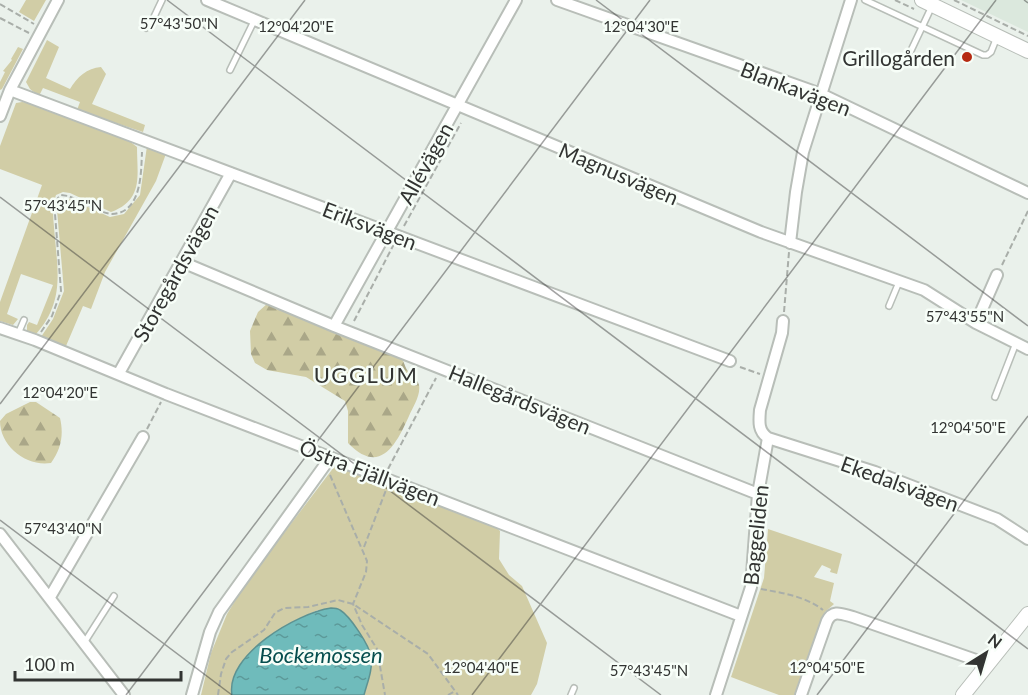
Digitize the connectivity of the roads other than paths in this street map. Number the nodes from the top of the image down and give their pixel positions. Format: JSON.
{"nodes":[{"id":1,"x":58,"y":0,"type":"edge"},
{"id":2,"x":162,"y":0,"type":"edge"},
{"id":3,"x":207,"y":0,"type":"edge"},
{"id":4,"x":516,"y":0,"type":"edge"},
{"id":5,"x":557,"y":0,"type":"edge"},
{"id":6,"x":851,"y":0,"type":"edge"},
{"id":7,"x":865,"y":0,"type":"edge"},
{"id":8,"x":927,"y":2,"type":"edge"},
{"id":9,"x":255,"y":20,"type":"junction"},
{"id":10,"x":922,"y":27,"type":"junction"},
{"id":11,"x":146,"y":28,"type":"dead end"},
{"id":12,"x":998,"y":36,"type":"junction"},
{"id":13,"x":1028,"y":51,"type":"edge"},
{"id":14,"x":907,"y":59,"type":"dead end"},
{"id":15,"x":230,"y":70,"type":"dead end"},
{"id":16,"x":10,"y":90,"type":"junction"},
{"id":17,"x":821,"y":94,"type":"junction"},
{"id":18,"x":2,"y":104,"type":"edge"},
{"id":19,"x":463,"y":107,"type":"junction"},
{"id":20,"x":0,"y":116,"type":"edge"},
{"id":21,"x":231,"y":173,"type":"junction"},
{"id":22,"x":1028,"y":193,"type":"edge"},
{"id":23,"x":387,"y":232,"type":"junction"},
{"id":24,"x":790,"y":243,"type":"junction"},
{"id":25,"x":182,"y":262,"type":"junction"},
{"id":26,"x":997,"y":275,"type":"road end"},
{"id":27,"x":898,"y":282,"type":"junction"},
{"id":28,"x":889,"y":306,"type":"dead end"},
{"id":29,"x":24,"y":320,"type":"dead end"},
{"id":30,"x":783,"y":321,"type":"road end"},
{"id":31,"x":976,"y":323,"type":"junction"},
{"id":32,"x":334,"y":326,"type":"junction"},
{"id":33,"x":0,"y":328,"type":"edge"},
{"id":34,"x":18,"y":334,"type":"junction"},
{"id":35,"x":1016,"y":343,"type":"junction"},
{"id":36,"x":1028,"y":350,"type":"edge"},
{"id":37,"x":730,"y":361,"type":"road end"},
{"id":38,"x":119,"y":373,"type":"junction"},
{"id":39,"x":994,"y":397,"type":"dead end"},
{"id":40,"x":143,"y":437,"type":"road end"},
{"id":41,"x":768,"y":438,"type":"junction"},
{"id":42,"x":328,"y":461,"type":"junction"},
{"id":43,"x":758,"y":494,"type":"junction"},
{"id":44,"x":0,"y":534,"type":"edge"},
{"id":45,"x":1028,"y":539,"type":"edge"},
{"id":46,"x":114,"y":596,"type":"dead end"},
{"id":47,"x":50,"y":597,"type":"junction"},
{"id":48,"x":1028,"y":614,"type":"edge"},
{"id":49,"x":741,"y":616,"type":"junction"},
{"id":50,"x":84,"y":643,"type":"junction"},
{"id":51,"x":986,"y":666,"type":"junction"},
{"id":52,"x":574,"y":688,"type":"dead end"},
{"id":53,"x":124,"y":695,"type":"edge"},
{"id":54,"x":192,"y":695,"type":"edge"},
{"id":55,"x":571,"y":695,"type":"edge"},
{"id":56,"x":716,"y":695,"type":"edge"},
{"id":57,"x":801,"y":695,"type":"edge"},
{"id":58,"x":963,"y":695,"type":"edge"}],
"edges":[{"from":1,"to":16,"type":"street"},
{"from":2,"to":11,"type":"lane"},
{"from":3,"to":9,"type":"street","name":"Magnusvägen"},
{"from":4,"to":19,"type":"street","name":"Allévägen"},
{"from":5,"to":17,"type":"street","name":"Blankavägen"},
{"from":6,"to":17,"type":"street"},
{"from":7,"to":10,"type":"lane"},
{"from":8,"to":10,"type":"lane"},
{"from":8,"to":12,"type":"street"},
{"from":9,"to":15,"type":"lane"},
{"from":9,"to":19,"type":"street","name":"Magnusvägen"},
{"from":10,"to":12,"type":"lane"},
{"from":10,"to":14,"type":"lane"},
{"from":12,"to":13,"type":"street"},
{"from":16,"to":18,"type":"street"},
{"from":16,"to":21,"type":"street","name":"Eriksvägen"},
{"from":17,"to":22,"type":"street","name":"Blankavägen"},
{"from":17,"to":24,"type":"street"},
{"from":18,"to":20,"type":"street"},
{"from":19,"to":23,"type":"street","name":"Allévägen"},
{"from":19,"to":24,"type":"street","name":"Magnusvägen"},
{"from":21,"to":23,"type":"street","name":"Eriksvägen"},
{"from":21,"to":25,"type":"street","name":"Storegårdsvägen"},
{"from":23,"to":32,"type":"street","name":"Allévägen"},
{"from":23,"to":37,"type":"street","name":"Eriksvägen"},
{"from":24,"to":27,"type":"street","name":"Magnusvägen"},
{"from":25,"to":32,"type":"street","name":"Hallegårdsvägen"},
{"from":25,"to":38,"type":"street","name":"Storegårdsvägen"},
{"from":26,"to":31,"type":"street"},
{"from":27,"to":28,"type":"lane"},
{"from":27,"to":31,"type":"street","name":"Magnusvägen"},
{"from":29,"to":34,"type":"lane"},
{"from":30,"to":41,"type":"street","name":"Baggeliden"},
{"from":31,"to":35,"type":"street","name":"Magnusvägen"},
{"from":32,"to":43,"type":"street","name":"Hallegårdsvägen"},
{"from":33,"to":34,"type":"street","name":"Östra Fjällvägen"},
{"from":34,"to":38,"type":"street","name":"Östra Fjällvägen"},
{"from":35,"to":36,"type":"street","name":"Magnusvägen"},
{"from":35,"to":39,"type":"lane"},
{"from":38,"to":42,"type":"street","name":"Östra Fjällvägen"},
{"from":40,"to":47,"type":"street"},
{"from":41,"to":43,"type":"street","name":"Baggeliden"},
{"from":41,"to":45,"type":"street","name":"Ekedalsvägen"},
{"from":42,"to":49,"type":"street","name":"Östra Fjällvägen"},
{"from":42,"to":54,"type":"street"},
{"from":43,"to":49,"type":"street","name":"Baggeliden"},
{"from":44,"to":47,"type":"street"},
{"from":46,"to":50,"type":"lane"},
{"from":47,"to":50,"type":"street"},
{"from":48,"to":51,"type":"street"},
{"from":49,"to":56,"type":"street","name":"Baggeliden"},
{"from":50,"to":53,"type":"street"},
{"from":51,"to":57,"type":"street"},
{"from":51,"to":58,"type":"street"},
{"from":52,"to":55,"type":"lane"}]}
